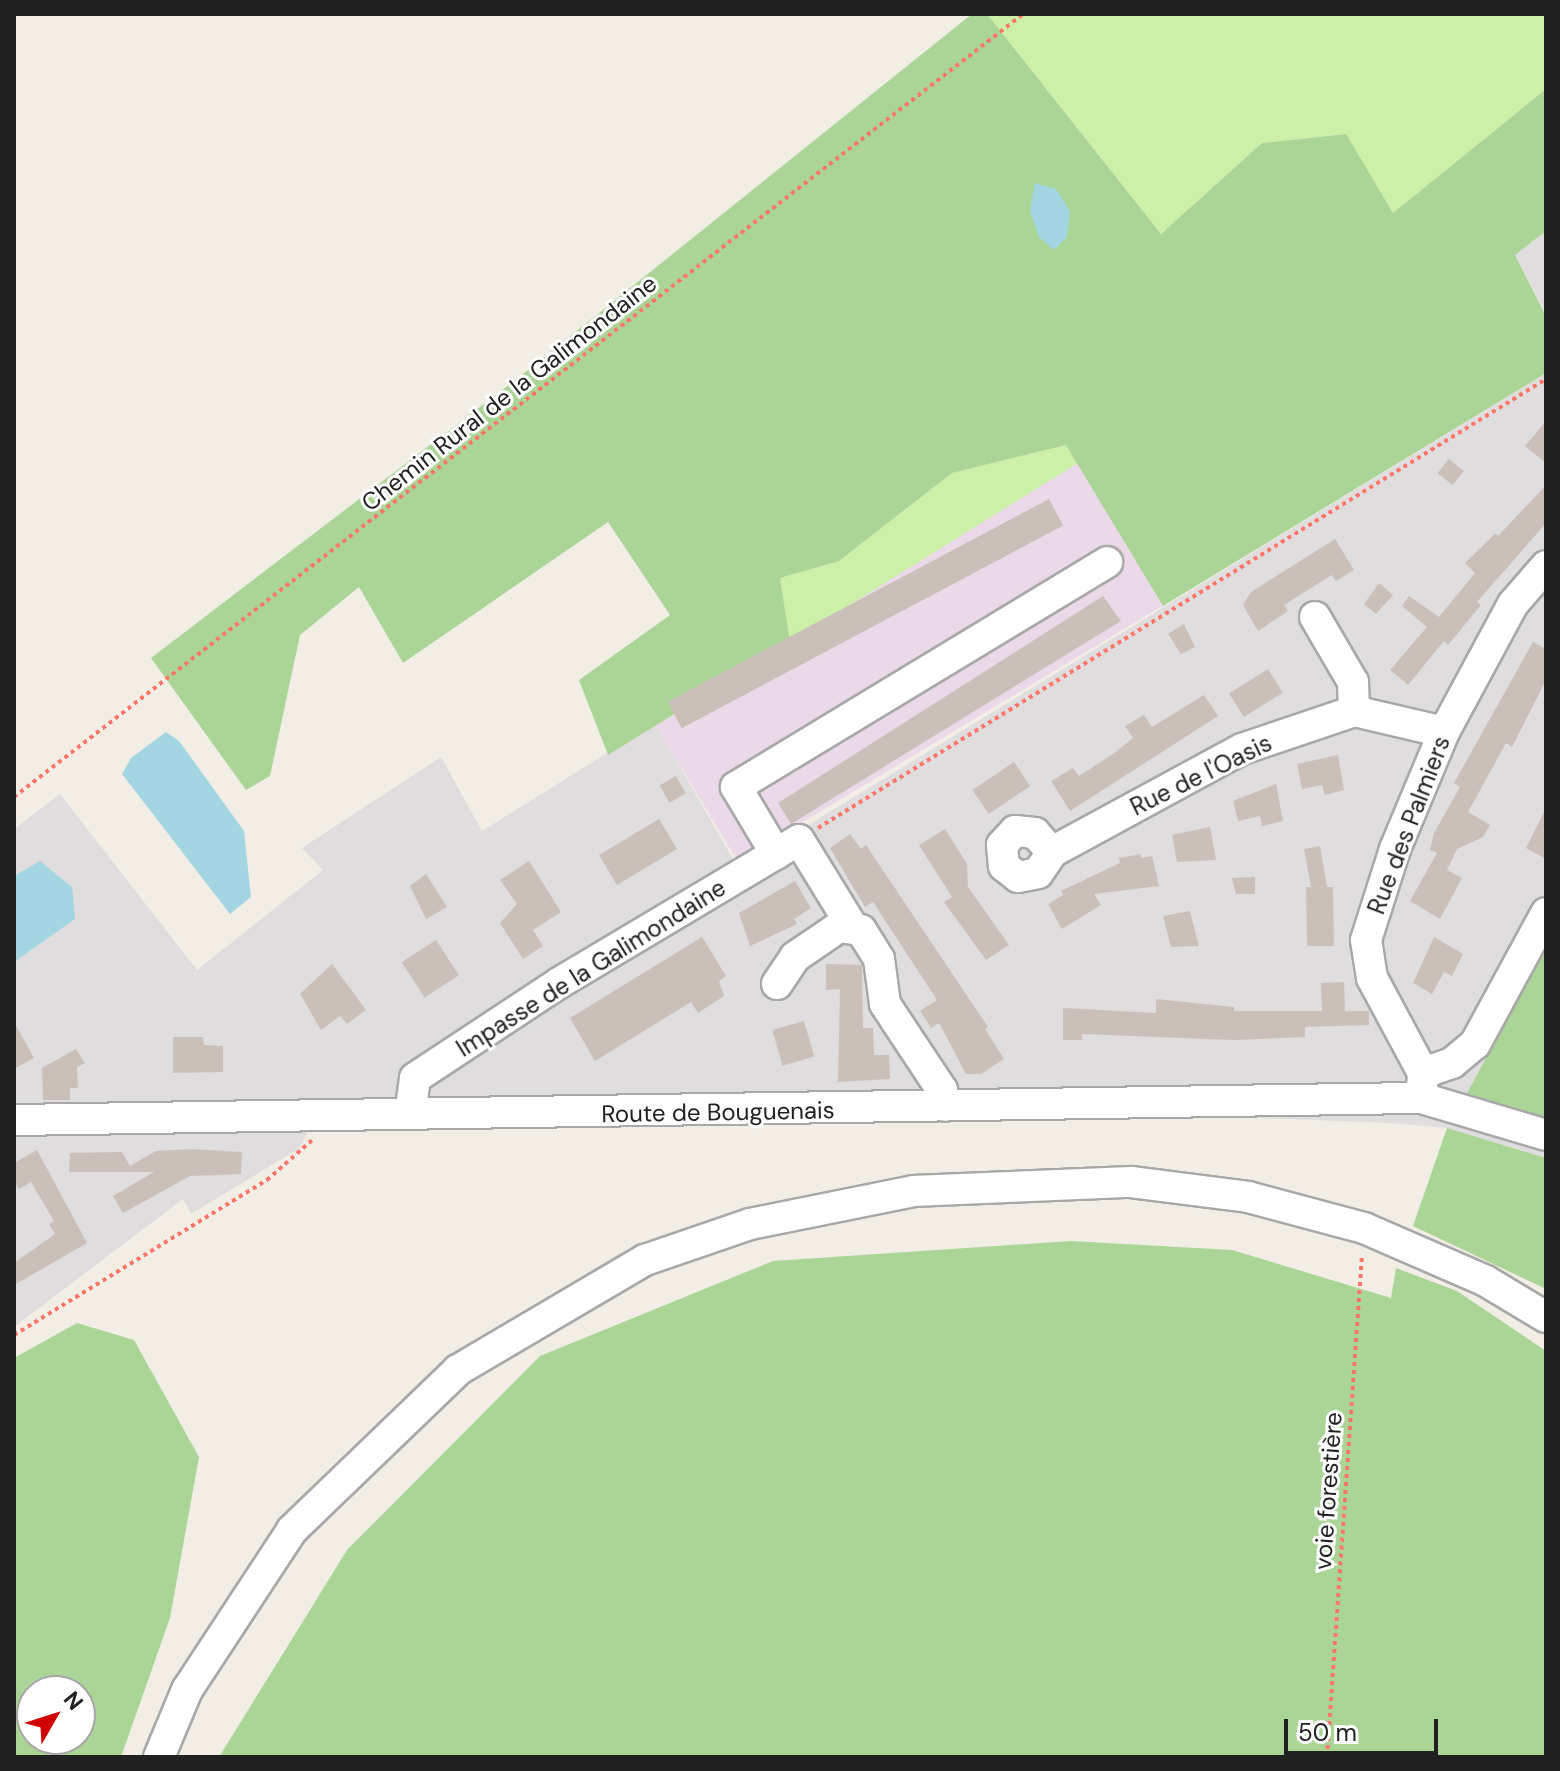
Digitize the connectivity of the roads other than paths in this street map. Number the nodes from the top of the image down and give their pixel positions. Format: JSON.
{"nodes":[{"id":1,"x":1107,"y":562,"type":"dead end"},
{"id":2,"x":1546,"y":566,"type":"edge"},
{"id":3,"x":1315,"y":617,"type":"dead end"},
{"id":4,"x":1354,"y":711,"type":"junction"},
{"id":5,"x":1444,"y":732,"type":"junction"},
{"id":6,"x":787,"y":847,"type":"junction"},
{"id":7,"x":1052,"y":852,"type":"dead end"},
{"id":8,"x":1546,"y":913,"type":"edge"},
{"id":9,"x":852,"y":926,"type":"junction"},
{"id":10,"x":777,"y":984,"type":"dead end"},
{"id":11,"x":1422,"y":1086,"type":"junction"},
{"id":12,"x":945,"y":1106,"type":"junction"},
{"id":13,"x":410,"y":1114,"type":"junction"},
{"id":14,"x":14,"y":1120,"type":"edge"},
{"id":15,"x":1546,"y":1135,"type":"edge"},
{"id":16,"x":1546,"y":1317,"type":"edge"},
{"id":17,"x":159,"y":1757,"type":"edge"}],
"edges":[{"from":1,"to":6,"type":"street"},
{"from":2,"to":5,"type":"street","name":"Rue des Palmiers"},
{"from":3,"to":4,"type":"street"},
{"from":4,"to":5,"type":"street"},
{"from":4,"to":7,"type":"street","name":"Rue de l'Oasis"},
{"from":5,"to":11,"type":"street","name":"Rue des Palmiers"},
{"from":6,"to":9,"type":"street"},
{"from":6,"to":13,"type":"street","name":"Impasse de la Galimondaine"},
{"from":8,"to":11,"type":"street"},
{"from":9,"to":10,"type":"street"},
{"from":9,"to":12,"type":"street"},
{"from":11,"to":12,"type":"street","name":"Route de Bouguenais"},
{"from":11,"to":15,"type":"street"},
{"from":12,"to":13,"type":"street","name":"Route de Bouguenais"},
{"from":13,"to":14,"type":"street","name":"Route de Bouguenais"},
{"from":16,"to":17,"type":"street"}]}
